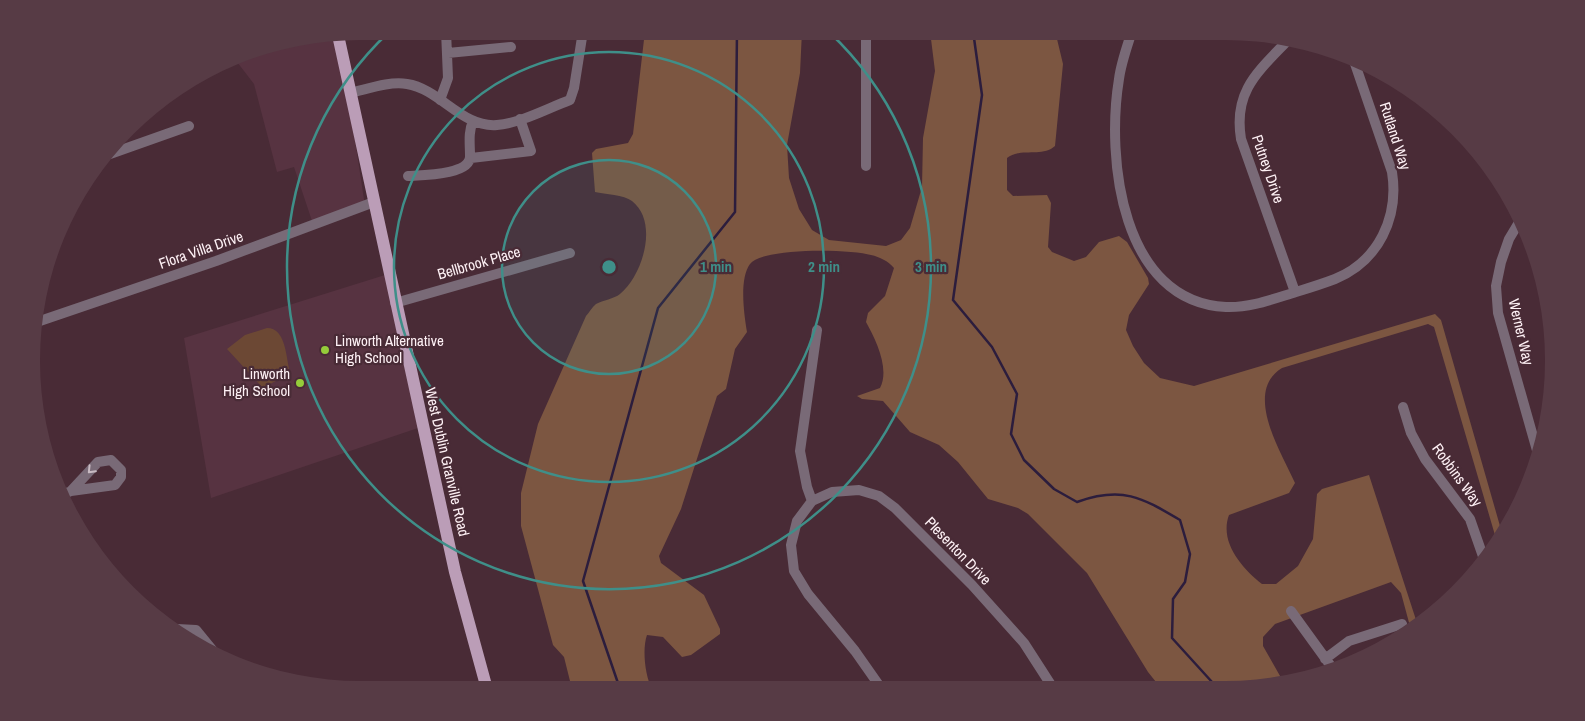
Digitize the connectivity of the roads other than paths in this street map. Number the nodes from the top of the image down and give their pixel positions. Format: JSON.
{"nodes":[{"id":1,"x":447,"y":40,"type":"edge"},
{"id":2,"x":582,"y":40,"type":"edge"},
{"id":3,"x":866,"y":40,"type":"edge"},
{"id":4,"x":1130,"y":40,"type":"edge"},
{"id":5,"x":339,"y":41,"type":"edge"},
{"id":6,"x":1283,"y":45,"type":"edge"},
{"id":7,"x":511,"y":47,"type":"dead end"},
{"id":8,"x":448,"y":53,"type":"junction"},
{"id":9,"x":1357,"y":69,"type":"edge"},
{"id":10,"x":350,"y":94,"type":"junction"},
{"id":11,"x":440,"y":100,"type":"junction"},
{"id":12,"x":520,"y":119,"type":"junction"},
{"id":13,"x":473,"y":121,"type":"junction"},
{"id":14,"x":189,"y":126,"type":"dead end"},
{"id":15,"x":118,"y":151,"type":"edge"},
{"id":16,"x":471,"y":158,"type":"junction"},
{"id":17,"x":866,"y":166,"type":"dead end"},
{"id":18,"x":408,"y":176,"type":"dead end"},
{"id":19,"x":374,"y":202,"type":"junction"},
{"id":20,"x":1516,"y":228,"type":"edge"},
{"id":21,"x":570,"y":253,"type":"dead end"},
{"id":22,"x":1294,"y":292,"type":"junction"},
{"id":23,"x":396,"y":303,"type":"junction"},
{"id":24,"x":43,"y":320,"type":"edge"},
{"id":25,"x":817,"y":330,"type":"dead end"},
{"id":26,"x":1403,"y":406,"type":"dead end"},
{"id":27,"x":1534,"y":441,"type":"edge"},
{"id":28,"x":68,"y":491,"type":"edge"},
{"id":29,"x":69,"y":493,"type":"edge"},
{"id":30,"x":812,"y":502,"type":"junction"},
{"id":31,"x":1482,"y":552,"type":"edge"},
{"id":32,"x":1291,"y":611,"type":"dead end"},
{"id":33,"x":1402,"y":624,"type":"dead end"},
{"id":34,"x":186,"y":629,"type":"edge"},
{"id":35,"x":204,"y":640,"type":"edge"},
{"id":36,"x":1325,"y":659,"type":"junction"},
{"id":37,"x":1329,"y":664,"type":"edge"},
{"id":38,"x":484,"y":681,"type":"edge"},
{"id":39,"x":876,"y":681,"type":"edge"},
{"id":40,"x":1048,"y":681,"type":"edge"}],
"edges":[{"from":1,"to":8,"type":"street"},
{"from":2,"to":12,"type":"street"},
{"from":3,"to":17,"type":"street"},
{"from":4,"to":22,"type":"street","name":"Rutland Way"},
{"from":5,"to":10,"type":"main road","name":"West Dublin Granville Road"},
{"from":6,"to":22,"type":"street","name":"Putney Drive"},
{"from":7,"to":8,"type":"street"},
{"from":8,"to":11,"type":"street"},
{"from":9,"to":22,"type":"street","name":"Rutland Way"},
{"from":10,"to":11,"type":"street"},
{"from":10,"to":19,"type":"main road","name":"West Dublin Granville Road"},
{"from":11,"to":13,"type":"street"},
{"from":12,"to":13,"type":"street"},
{"from":12,"to":16,"type":"street"},
{"from":13,"to":16,"type":"street"},
{"from":14,"to":15,"type":"street"},
{"from":16,"to":18,"type":"street"},
{"from":19,"to":23,"type":"main road","name":"West Dublin Granville Road"},
{"from":19,"to":24,"type":"street","name":"Flora Villa Drive"},
{"from":20,"to":27,"type":"street","name":"Werner Way"},
{"from":21,"to":23,"type":"street","name":"Bellbrook Place"},
{"from":23,"to":38,"type":"main road","name":"West Dublin Granville Road"},
{"from":25,"to":30,"type":"street"},
{"from":26,"to":31,"type":"street","name":"Robbins Way"},
{"from":29,"to":28,"type":"street","one_way":true},
{"from":30,"to":39,"type":"street"},
{"from":30,"to":40,"type":"street","name":"Plesenton Drive"},
{"from":32,"to":36,"type":"street"},
{"from":33,"to":36,"type":"street"},
{"from":34,"to":35,"type":"street"},
{"from":36,"to":37,"type":"street"}]}
